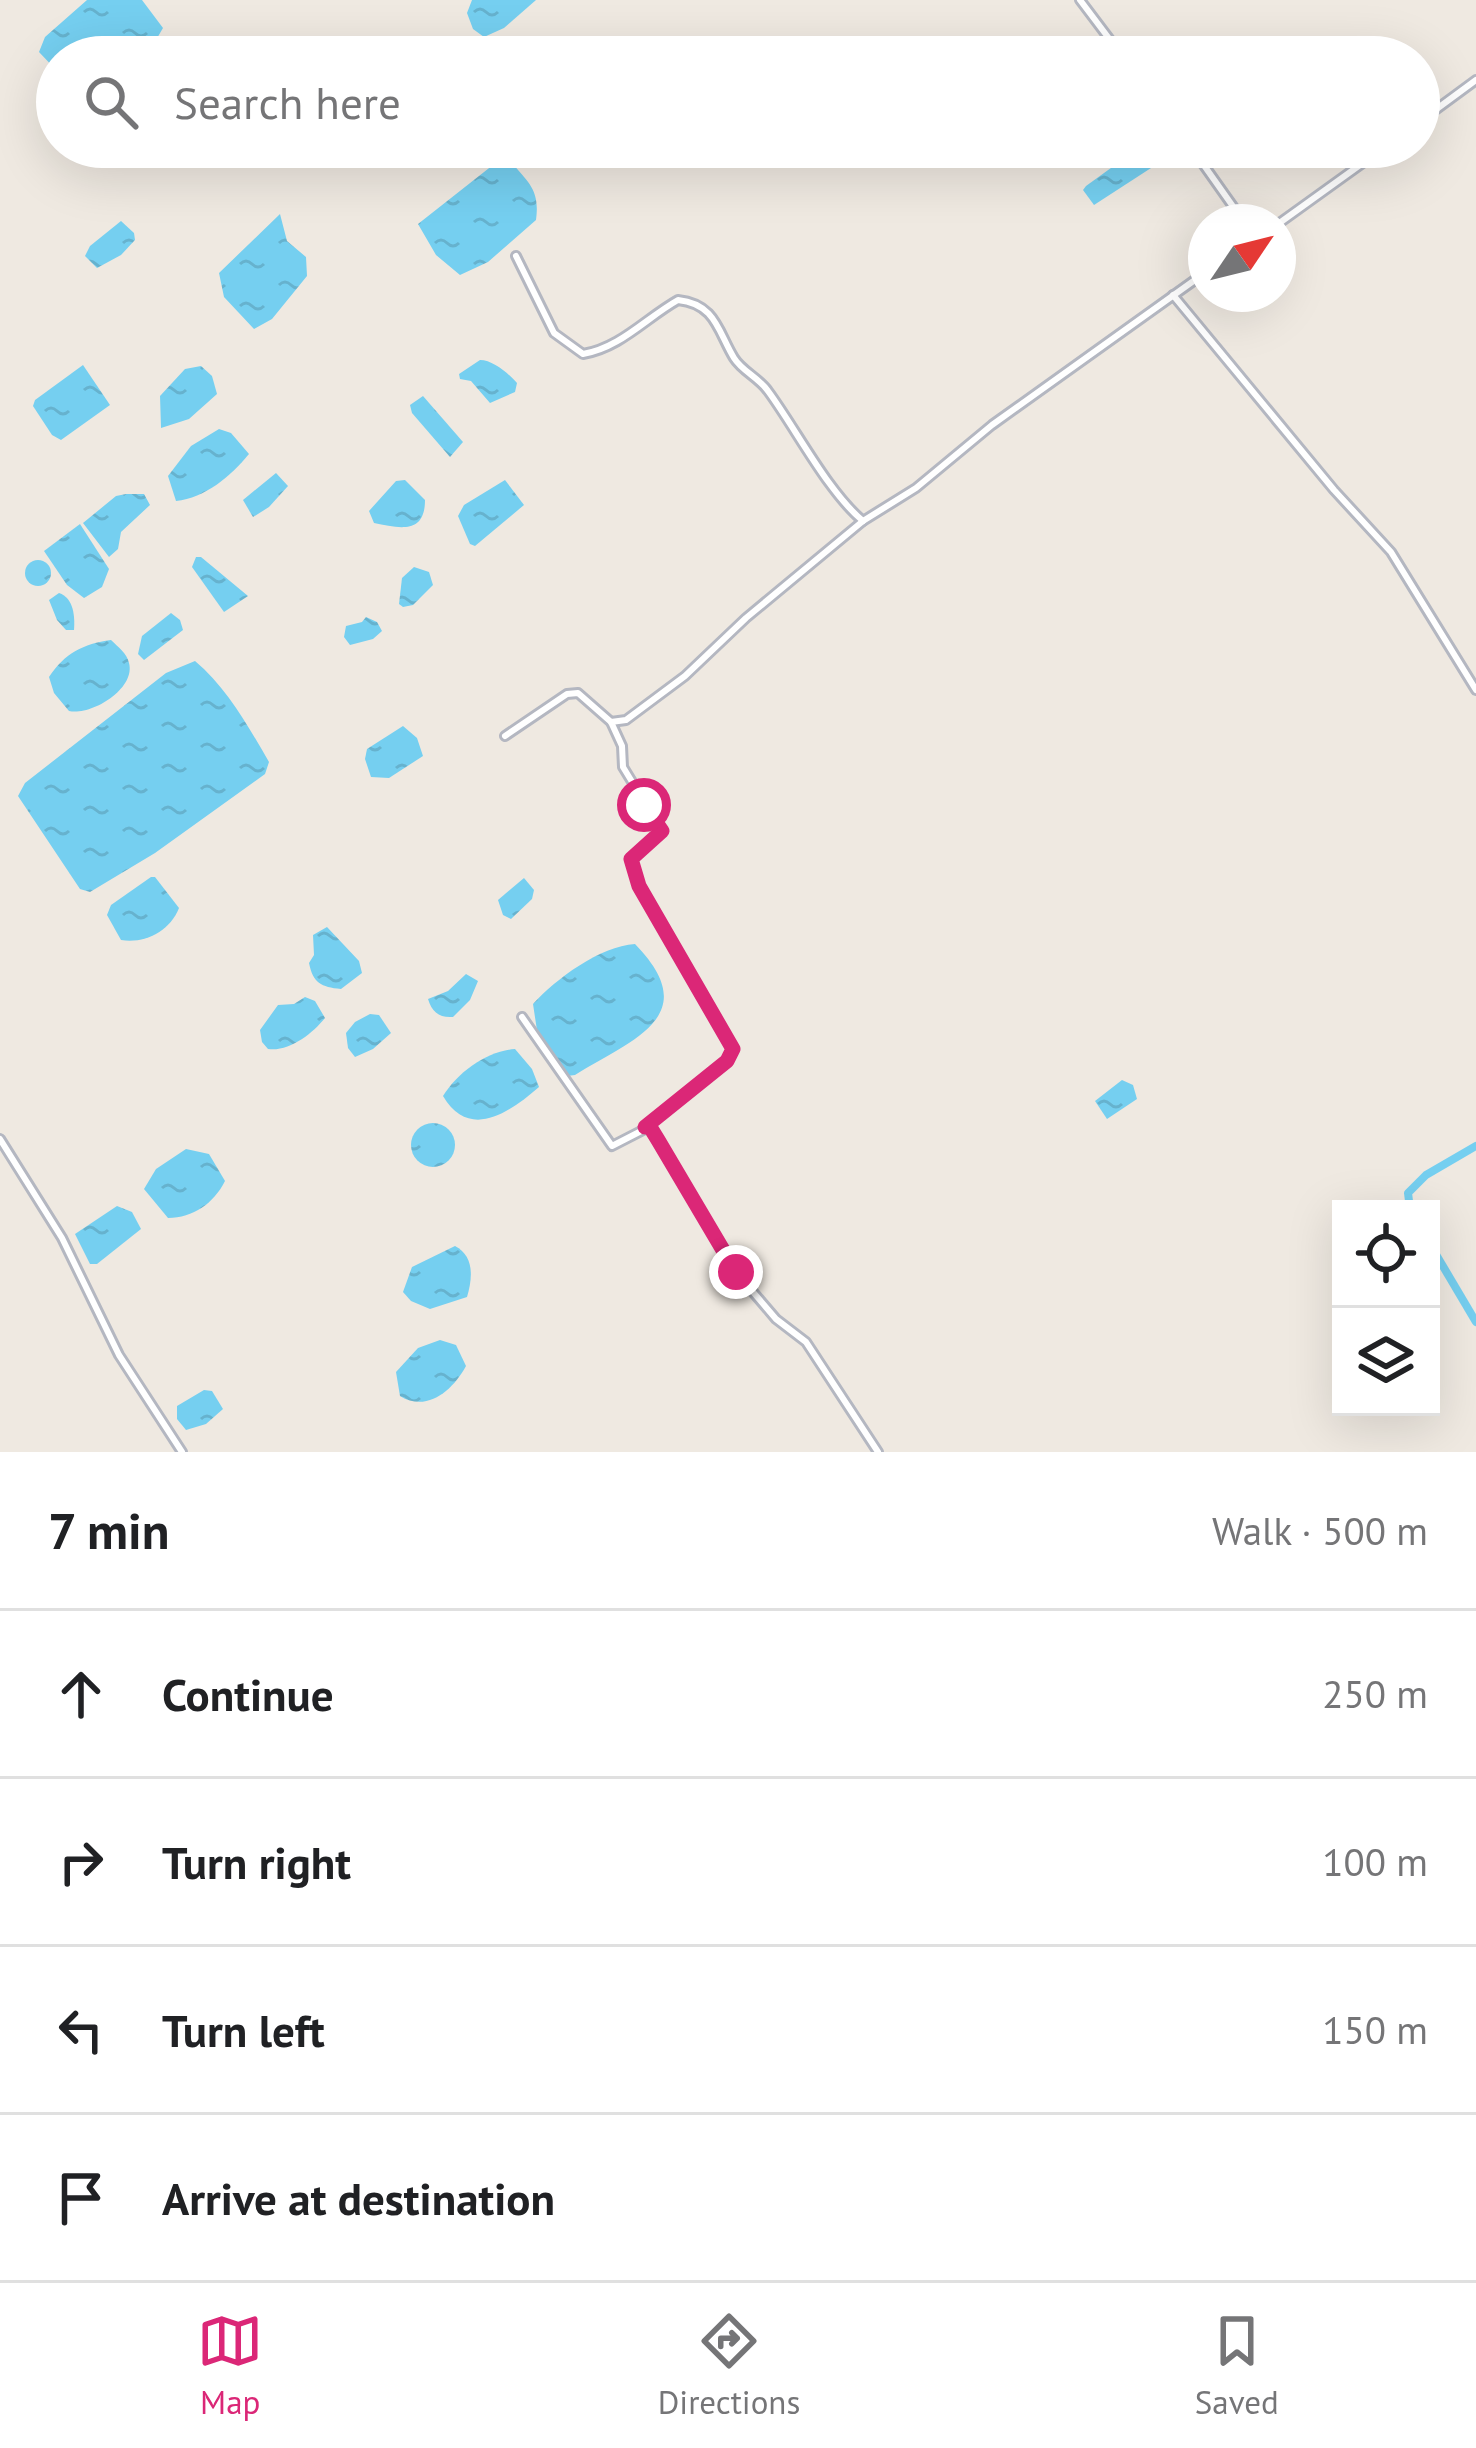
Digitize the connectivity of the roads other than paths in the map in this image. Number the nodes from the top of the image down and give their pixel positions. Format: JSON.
{"nodes":[{"id":1,"x":1080,"y":0,"type":"edge"},
{"id":2,"x":1107,"y":36,"type":"edge"},
{"id":3,"x":1476,"y":80,"type":"edge"},
{"id":4,"x":1440,"y":107,"type":"edge"},
{"id":5,"x":1206,"y":168,"type":"edge"},
{"id":6,"x":1356,"y":168,"type":"edge"},
{"id":7,"x":1231,"y":204,"type":"edge"},
{"id":8,"x":1296,"y":211,"type":"edge"},
{"id":9,"x":516,"y":256,"type":"dead end"},
{"id":10,"x":1188,"y":284,"type":"edge"},
{"id":11,"x":1172,"y":294,"type":"junction"},
{"id":12,"x":863,"y":521,"type":"junction"},
{"id":13,"x":1476,"y":690,"type":"edge"},
{"id":14,"x":611,"y":722,"type":"junction"},
{"id":15,"x":505,"y":736,"type":"dead end"},
{"id":16,"x":522,"y":1017,"type":"dead end"},
{"id":17,"x":645,"y":1127,"type":"junction"},
{"id":18,"x":0,"y":1139,"type":"edge"},
{"id":19,"x":182,"y":1452,"type":"edge"},
{"id":20,"x":878,"y":1452,"type":"edge"}],
"edges":[{"from":1,"to":2,"type":"street"},
{"from":3,"to":4,"type":"street"},
{"from":5,"to":7,"type":"street"},
{"from":6,"to":8,"type":"street"},
{"from":9,"to":12,"type":"street"},
{"from":10,"to":11,"type":"street"},
{"from":11,"to":12,"type":"street"},
{"from":11,"to":13,"type":"street"},
{"from":12,"to":14,"type":"street"},
{"from":14,"to":15,"type":"street"},
{"from":14,"to":17,"type":"street"},
{"from":16,"to":17,"type":"street"},
{"from":17,"to":20,"type":"street"},
{"from":18,"to":19,"type":"street"}]}
